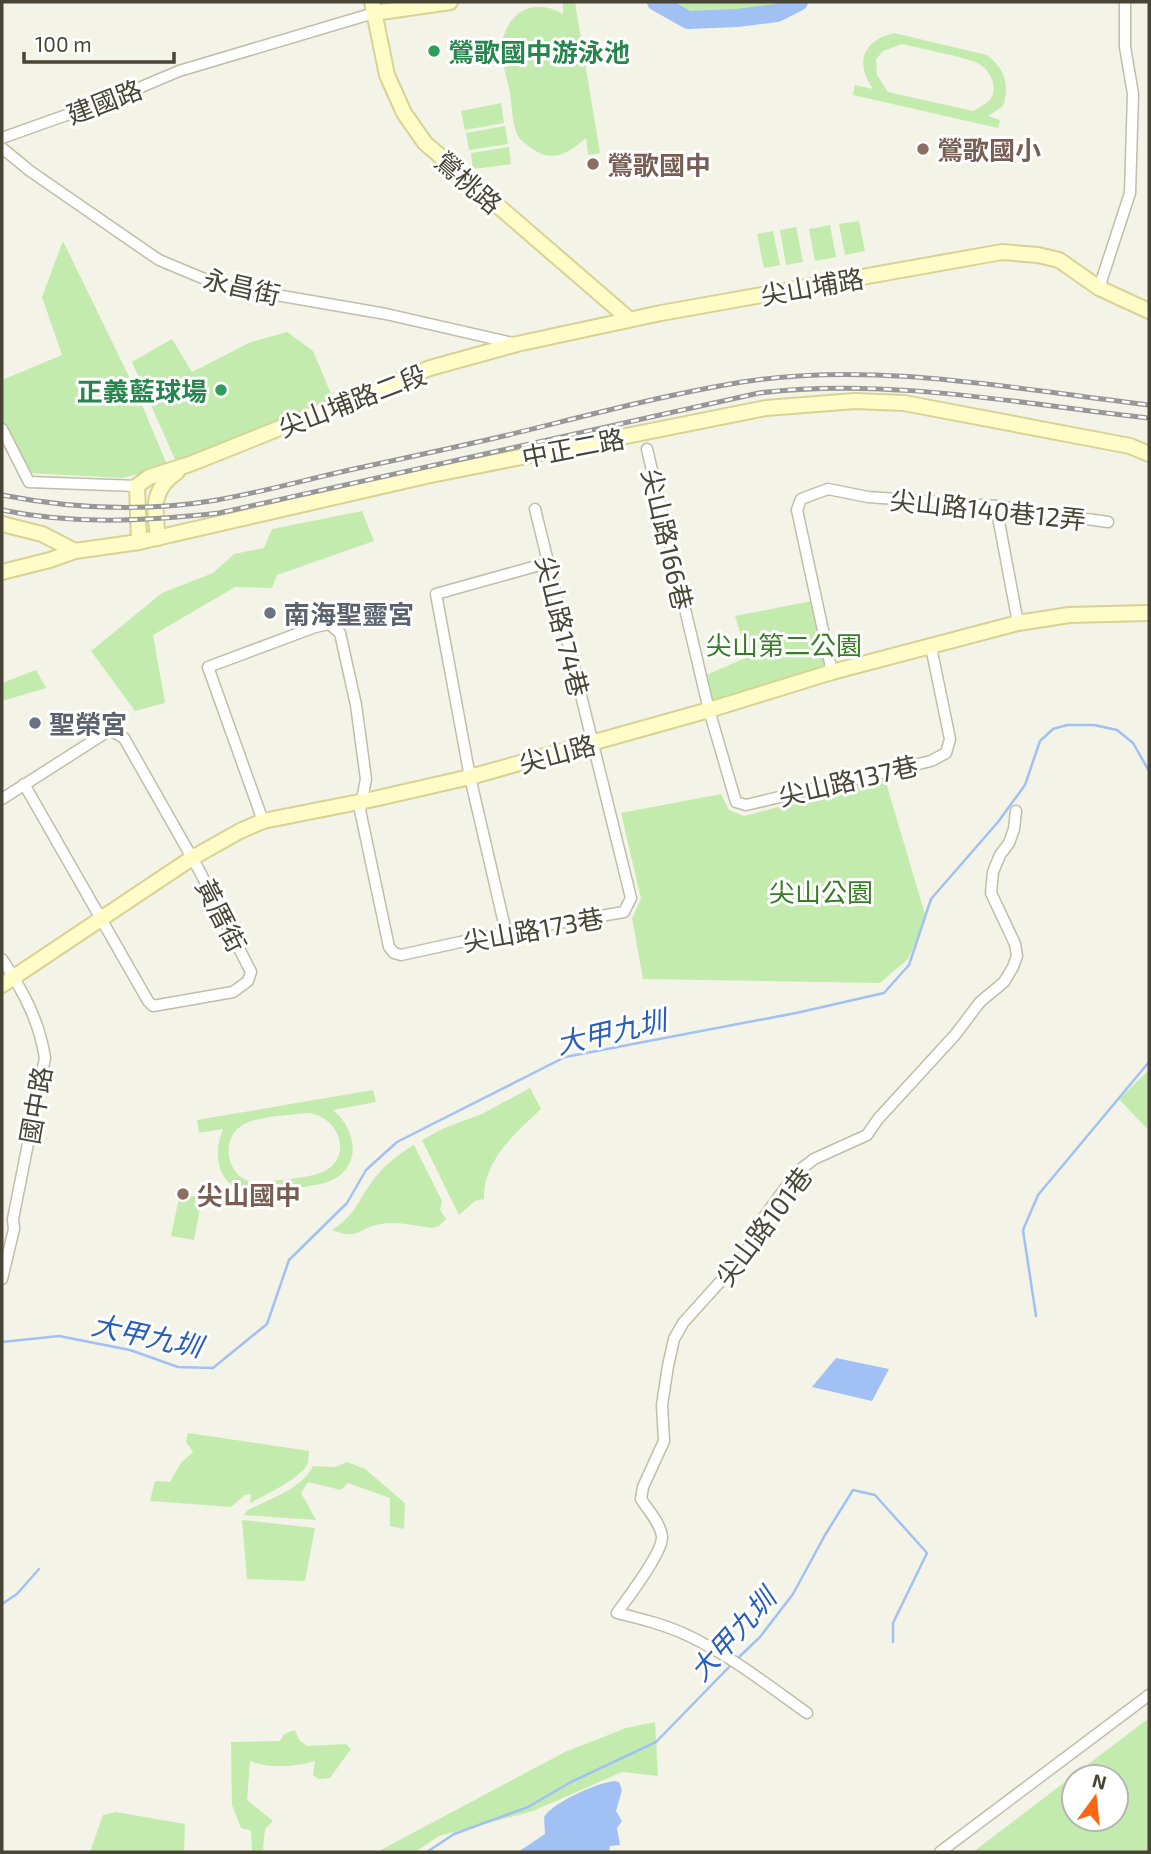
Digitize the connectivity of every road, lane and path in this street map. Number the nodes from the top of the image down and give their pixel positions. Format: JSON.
{"nodes":[{"id":1,"x":450,"y":2,"type":"edge"},
{"id":2,"x":1125,"y":2,"type":"edge"},
{"id":3,"x":373,"y":7,"type":"edge"},
{"id":4,"x":2,"y":138,"type":"edge"},
{"id":5,"x":2,"y":148,"type":"edge"},
{"id":6,"x":1099,"y":288,"type":"junction"},
{"id":7,"x":1149,"y":311,"type":"edge"},
{"id":8,"x":629,"y":319,"type":"junction"},
{"id":9,"x":517,"y":344,"type":"junction"},
{"id":10,"x":2,"y":429,"type":"edge"},
{"id":11,"x":647,"y":449,"type":"dead end"},
{"id":12,"x":1149,"y":454,"type":"edge"},
{"id":13,"x":190,"y":464,"type":"junction"},
{"id":14,"x":137,"y":486,"type":"junction"},
{"id":15,"x":996,"y":506,"type":"junction"},
{"id":16,"x":535,"y":509,"type":"dead end"},
{"id":17,"x":1108,"y":522,"type":"dead end"},
{"id":18,"x":2,"y":524,"type":"edge"},
{"id":19,"x":158,"y":538,"type":"junction"},
{"id":20,"x":139,"y":542,"type":"junction"},
{"id":21,"x":75,"y":551,"type":"junction"},
{"id":22,"x":547,"y":563,"type":"junction"},
{"id":23,"x":2,"y":572,"type":"edge"},
{"id":24,"x":1149,"y":613,"type":"edge"},
{"id":25,"x":1018,"y":623,"type":"junction"},
{"id":26,"x":931,"y":647,"type":"junction"},
{"id":27,"x":832,"y":673,"type":"junction"},
{"id":28,"x":709,"y":710,"type":"junction"},
{"id":29,"x":592,"y":744,"type":"junction"},
{"id":30,"x":471,"y":777,"type":"junction"},
{"id":31,"x":24,"y":784,"type":"junction"},
{"id":32,"x":2,"y":799,"type":"edge"},
{"id":33,"x":363,"y":801,"type":"junction"},
{"id":34,"x":1016,"y":811,"type":"dead end"},
{"id":35,"x":263,"y":821,"type":"junction"},
{"id":36,"x":192,"y":858,"type":"junction"},
{"id":37,"x":101,"y":919,"type":"junction"},
{"id":38,"x":506,"y":932,"type":"junction"},
{"id":39,"x":2,"y":959,"type":"edge"},
{"id":40,"x":8,"y":981,"type":"edge"},
{"id":41,"x":2,"y":1226,"type":"edge"},
{"id":42,"x":15,"y":1229,"type":"junction"},
{"id":43,"x":2,"y":1279,"type":"edge"},
{"id":44,"x":1149,"y":1695,"type":"edge"},
{"id":45,"x":807,"y":1713,"type":"dead end"},
{"id":46,"x":940,"y":1852,"type":"edge"}],
"edges":[{"from":1,"to":3,"type":"main road","name":"建國路"},
{"from":2,"to":6,"type":"street"},
{"from":3,"to":4,"type":"street","name":"建國路"},
{"from":3,"to":8,"type":"main road","name":"鶯桃路"},
{"from":5,"to":9,"type":"street","name":"永昌街"},
{"from":6,"to":7,"type":"main road","name":"尖山埔路"},
{"from":6,"to":8,"type":"main road","name":"尖山埔路"},
{"from":8,"to":9,"type":"main road","name":"尖山埔路"},
{"from":9,"to":13,"type":"main road","name":"尖山埔路二段"},
{"from":10,"to":14,"type":"street"},
{"from":11,"to":28,"type":"street","name":"尖山路166巷"},
{"from":12,"to":19,"type":"main road","name":"中正二路"},
{"from":13,"to":14,"type":"main road"},
{"from":13,"to":19,"type":"main road"},
{"from":14,"to":20,"type":"main road"},
{"from":15,"to":17,"type":"street","name":"尖山路140巷12弄"},
{"from":15,"to":25,"type":"street"},
{"from":15,"to":27,"type":"street","name":"尖山路140巷12弄"},
{"from":16,"to":22,"type":"street","name":"尖山路174巷"},
{"from":18,"to":21,"type":"main road"},
{"from":19,"to":20,"type":"main road","name":"中正二路"},
{"from":20,"to":21,"type":"main road","name":"中正二路"},
{"from":21,"to":23,"type":"main road","name":"中正二路"},
{"from":22,"to":29,"type":"street","name":"尖山路174巷"},
{"from":22,"to":30,"type":"street"},
{"from":24,"to":25,"type":"main road","name":"尖山路"},
{"from":25,"to":26,"type":"main road","name":"尖山路"},
{"from":26,"to":27,"type":"main road","name":"尖山路"},
{"from":26,"to":28,"type":"street","name":"尖山路137巷"},
{"from":27,"to":28,"type":"main road","name":"尖山路"},
{"from":28,"to":29,"type":"main road","name":"尖山路"},
{"from":29,"to":30,"type":"main road","name":"尖山路"},
{"from":29,"to":38,"type":"street","name":"尖山路173巷"},
{"from":30,"to":33,"type":"main road","name":"尖山路"},
{"from":30,"to":38,"type":"street"},
{"from":31,"to":32,"type":"street"},
{"from":31,"to":36,"type":"street"},
{"from":31,"to":37,"type":"street"},
{"from":33,"to":35,"type":"main road","name":"尖山路"},
{"from":33,"to":35,"type":"street"},
{"from":33,"to":38,"type":"street","name":"尖山路173巷"},
{"from":34,"to":45,"type":"street","name":"尖山路101巷"},
{"from":35,"to":36,"type":"main road","name":"尖山路"},
{"from":36,"to":37,"type":"main road","name":"尖山路"},
{"from":36,"to":37,"type":"street","name":"黃厝街"},
{"from":37,"to":40,"type":"main road","name":"尖山路"},
{"from":39,"to":40,"type":"street","name":"國中路"},
{"from":40,"to":42,"type":"street","name":"國中路"},
{"from":41,"to":42,"type":"street"},
{"from":42,"to":43,"type":"street","name":"國中路"},
{"from":44,"to":46,"type":"street"}]}
